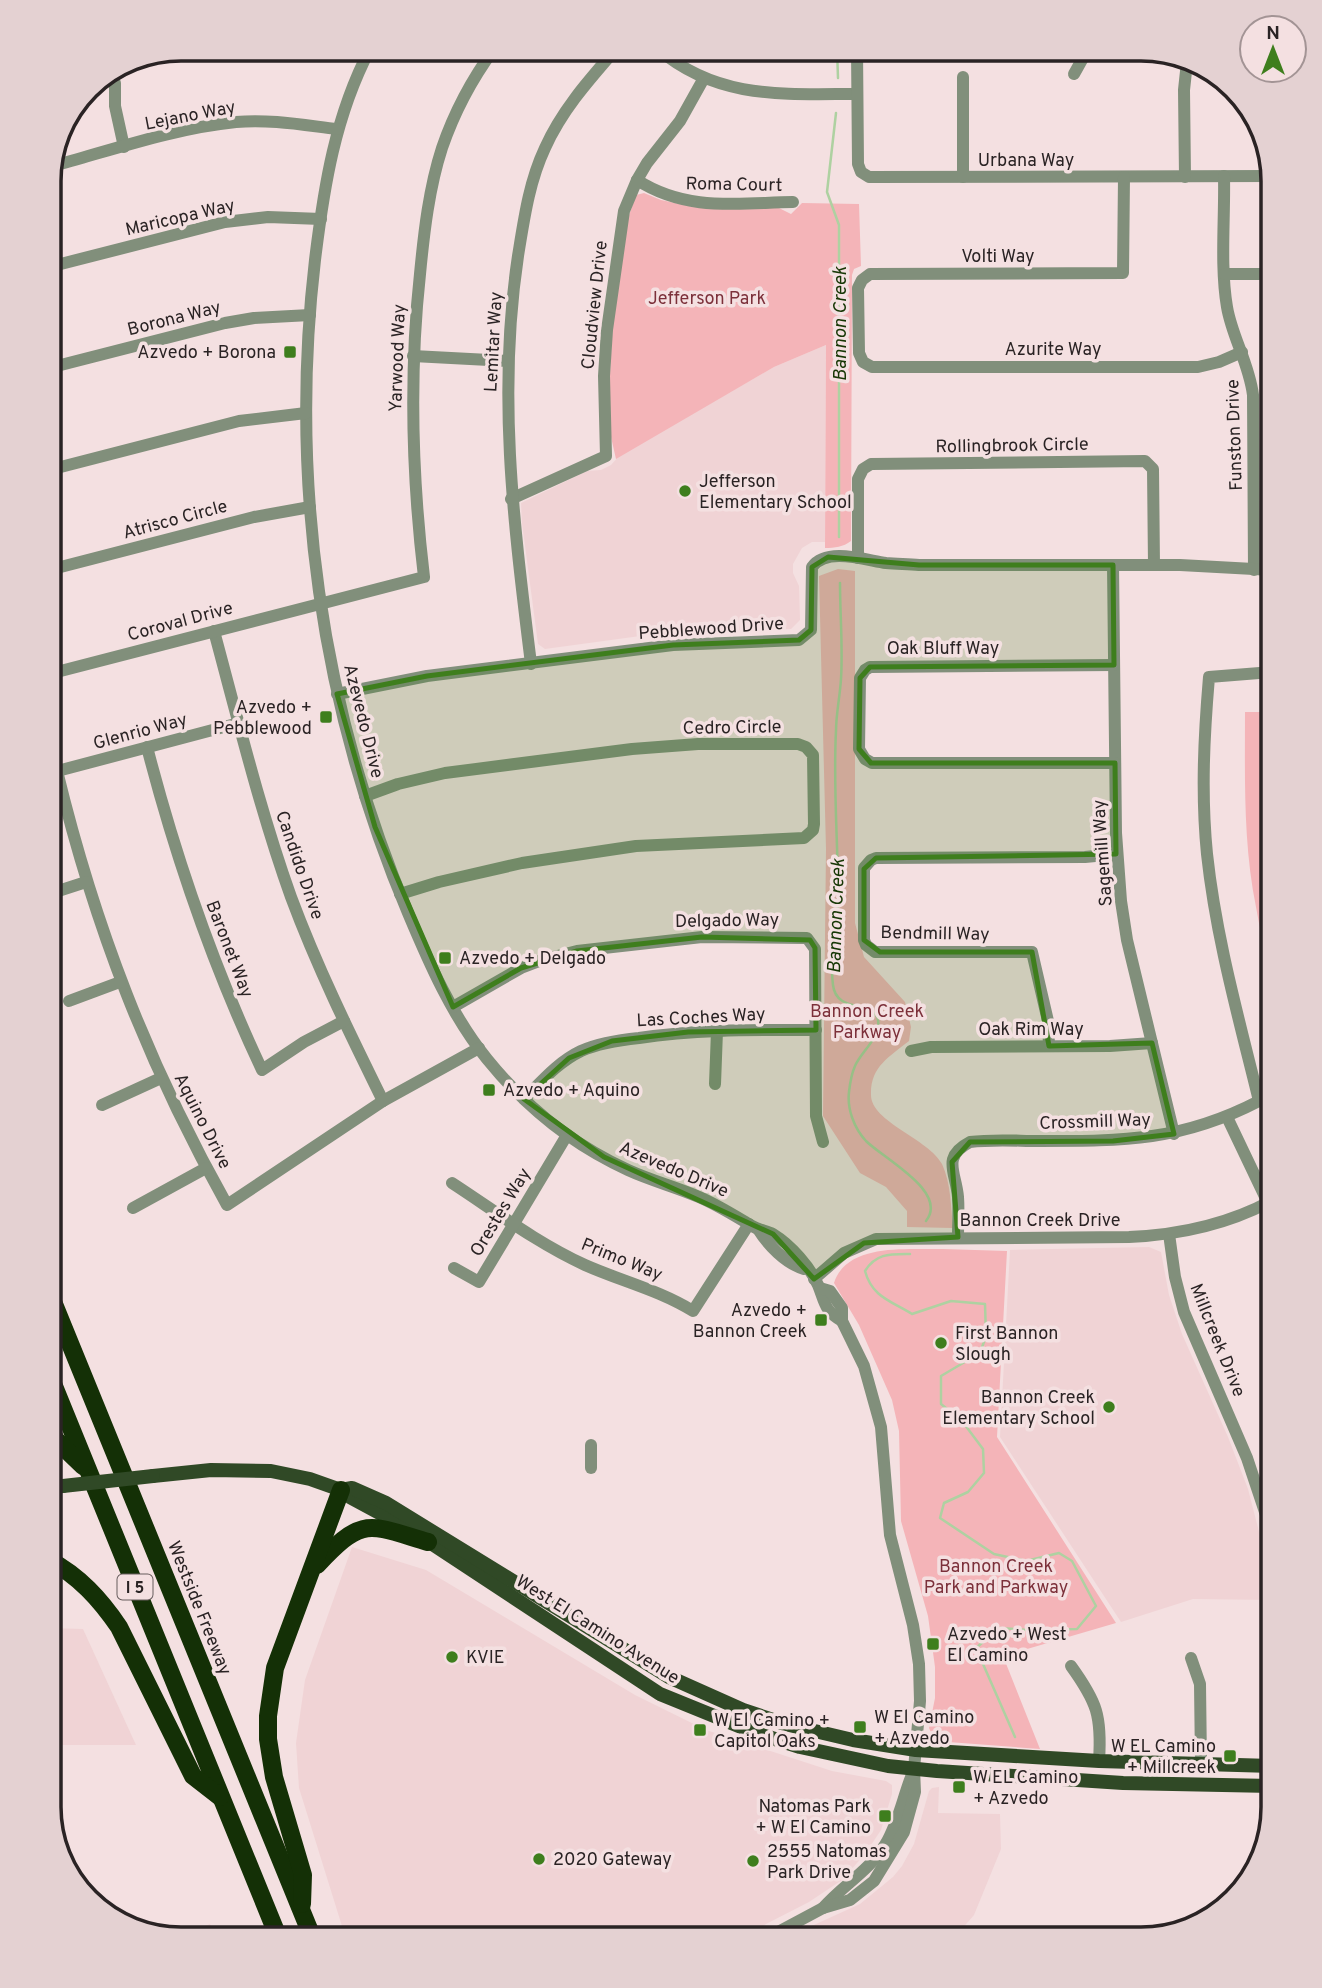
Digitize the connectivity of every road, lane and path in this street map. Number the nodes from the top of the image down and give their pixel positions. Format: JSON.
{"nodes":[{"id":1,"x":364,"y":61,"type":"edge"},
{"id":2,"x":485,"y":61,"type":"edge"},
{"id":3,"x":606,"y":61,"type":"edge"},
{"id":4,"x":675,"y":62,"type":"edge"},
{"id":5,"x":857,"y":62,"type":"edge"},
{"id":6,"x":1081,"y":62,"type":"edge"},
{"id":7,"x":1186,"y":71,"type":"edge"},
{"id":8,"x":1074,"y":74,"type":"dead end"},
{"id":9,"x":963,"y":77,"type":"dead end"},
{"id":10,"x":704,"y":78,"type":"junction"},
{"id":11,"x":115,"y":83,"type":"dead end"},
{"id":12,"x":858,"y":94,"type":"junction"},
{"id":13,"x":337,"y":129,"type":"junction"},
{"id":14,"x":124,"y":147,"type":"junction"},
{"id":15,"x":63,"y":163,"type":"edge"},
{"id":16,"x":1224,"y":176,"type":"junction"},
{"id":17,"x":1261,"y":176,"type":"edge"},
{"id":18,"x":963,"y":177,"type":"junction"},
{"id":19,"x":1124,"y":177,"type":"junction"},
{"id":20,"x":1185,"y":177,"type":"junction"},
{"id":21,"x":637,"y":180,"type":"junction"},
{"id":22,"x":793,"y":202,"type":"dead end"},
{"id":23,"x":320,"y":219,"type":"junction"},
{"id":24,"x":62,"y":264,"type":"edge"},
{"id":25,"x":1225,"y":274,"type":"junction"},
{"id":26,"x":1261,"y":274,"type":"edge"},
{"id":27,"x":310,"y":315,"type":"junction"},
{"id":28,"x":1242,"y":352,"type":"junction"},
{"id":29,"x":413,"y":356,"type":"junction"},
{"id":30,"x":508,"y":361,"type":"junction"},
{"id":31,"x":863,"y":362,"type":"joint"},
{"id":32,"x":62,"y":366,"type":"edge"},
{"id":33,"x":306,"y":412,"type":"junction"},
{"id":34,"x":62,"y":467,"type":"edge"},
{"id":35,"x":511,"y":499,"type":"junction"},
{"id":36,"x":310,"y":507,"type":"junction"},
{"id":37,"x":858,"y":558,"type":"junction"},
{"id":38,"x":1113,"y":565,"type":"junction"},
{"id":39,"x":1154,"y":565,"type":"junction"},
{"id":40,"x":62,"y":567,"type":"edge"},
{"id":41,"x":1254,"y":570,"type":"junction"},
{"id":42,"x":1261,"y":570,"type":"edge"},
{"id":43,"x":320,"y":603,"type":"junction"},
{"id":44,"x":214,"y":631,"type":"junction"},
{"id":45,"x":531,"y":664,"type":"junction"},
{"id":46,"x":1114,"y":665,"type":"junction"},
{"id":47,"x":62,"y":671,"type":"edge"},
{"id":48,"x":1261,"y":673,"type":"edge"},
{"id":49,"x":337,"y":694,"type":"junction"},
{"id":50,"x":239,"y":723,"type":"junction"},
{"id":51,"x":148,"y":747,"type":"junction"},
{"id":52,"x":1115,"y":763,"type":"junction"},
{"id":53,"x":62,"y":770,"type":"edge"},
{"id":54,"x":365,"y":796,"type":"junction"},
{"id":55,"x":62,"y":801,"type":"edge"},
{"id":56,"x":1116,"y":854,"type":"junction"},
{"id":57,"x":86,"y":882,"type":"junction"},
{"id":58,"x":62,"y":890,"type":"edge"},
{"id":59,"x":400,"y":894,"type":"junction"},
{"id":60,"x":120,"y":982,"type":"junction"},
{"id":61,"x":69,"y":1001,"type":"dead end"},
{"id":62,"x":453,"y":1007,"type":"junction"},
{"id":63,"x":344,"y":1021,"type":"junction"},
{"id":64,"x":816,"y":1030,"type":"junction"},
{"id":65,"x":717,"y":1031,"type":"junction"},
{"id":66,"x":1152,"y":1043,"type":"junction"},
{"id":67,"x":1049,"y":1046,"type":"junction"},
{"id":68,"x":478,"y":1048,"type":"junction"},
{"id":69,"x":911,"y":1051,"type":"dead end"},
{"id":70,"x":161,"y":1078,"type":"junction"},
{"id":71,"x":715,"y":1084,"type":"dead end"},
{"id":72,"x":524,"y":1099,"type":"junction"},
{"id":73,"x":383,"y":1101,"type":"junction"},
{"id":74,"x":102,"y":1105,"type":"dead end"},
{"id":75,"x":1227,"y":1116,"type":"junction"},
{"id":76,"x":1174,"y":1134,"type":"junction"},
{"id":77,"x":567,"y":1135,"type":"junction"},
{"id":78,"x":823,"y":1142,"type":"dead end"},
{"id":79,"x":206,"y":1168,"type":"junction"},
{"id":80,"x":452,"y":1183,"type":"dead end"},
{"id":81,"x":1261,"y":1183,"type":"edge"},
{"id":82,"x":1261,"y":1205,"type":"edge"},
{"id":83,"x":133,"y":1208,"type":"dead end"},
{"id":84,"x":514,"y":1224,"type":"junction"},
{"id":85,"x":754,"y":1227,"type":"junction"},
{"id":86,"x":1169,"y":1234,"type":"junction"},
{"id":87,"x":958,"y":1237,"type":"junction"},
{"id":88,"x":454,"y":1268,"type":"dead end"},
{"id":89,"x":814,"y":1280,"type":"junction"},
{"id":90,"x":61,"y":1322,"type":"edge"},
{"id":91,"x":61,"y":1404,"type":"edge"},
{"id":92,"x":61,"y":1446,"type":"edge"},
{"id":93,"x":591,"y":1446,"type":"dead end"},
{"id":94,"x":591,"y":1468,"type":"dead end"},
{"id":95,"x":88,"y":1471,"type":"junction"},
{"id":96,"x":61,"y":1486,"type":"edge"},
{"id":97,"x":1261,"y":1487,"type":"edge"},
{"id":98,"x":1258,"y":1488,"type":"junction"},
{"id":99,"x":341,"y":1490,"type":"junction"},
{"id":100,"x":1261,"y":1498,"type":"edge"},
{"id":101,"x":428,"y":1542,"type":"junction"},
{"id":102,"x":61,"y":1568,"type":"edge"},
{"id":103,"x":313,"y":1570,"type":"junction"},
{"id":104,"x":1191,"y":1658,"type":"dead end"},
{"id":105,"x":1071,"y":1666,"type":"dead end"},
{"id":106,"x":916,"y":1750,"type":"junction"},
{"id":107,"x":1099,"y":1761,"type":"junction"},
{"id":108,"x":1201,"y":1764,"type":"junction"},
{"id":109,"x":1261,"y":1766,"type":"edge"},
{"id":110,"x":914,"y":1769,"type":"junction"},
{"id":111,"x":1261,"y":1786,"type":"edge"},
{"id":112,"x":223,"y":1799,"type":"junction"},
{"id":113,"x":302,"y":1911,"type":"junction"},
{"id":114,"x":274,"y":1926,"type":"edge"},
{"id":115,"x":308,"y":1926,"type":"edge"},
{"id":116,"x":788,"y":1927,"type":"edge"}],
"edges":[{"from":1,"to":13,"type":"street","name":"Azevedo Drive"},
{"from":2,"to":29,"type":"street","name":"Yarwood Way"},
{"from":3,"to":30,"type":"street","name":"Lemitar Way"},
{"from":4,"to":10,"type":"street"},
{"from":5,"to":12,"type":"street"},
{"from":6,"to":8,"type":"street"},
{"from":7,"to":20,"type":"street"},
{"from":9,"to":18,"type":"street"},
{"from":10,"to":12,"type":"street"},
{"from":10,"to":21,"type":"street","name":"Cloudview Drive"},
{"from":11,"to":14,"type":"street"},
{"from":12,"to":18,"type":"street","name":"Urbana Way"},
{"from":13,"to":14,"type":"street","name":"Lejano Way"},
{"from":13,"to":23,"type":"street","name":"Azevedo Drive"},
{"from":14,"to":15,"type":"street","name":"Lejano Way"},
{"from":16,"to":17,"type":"street","name":"Urbana Way"},
{"from":16,"to":20,"type":"street","name":"Urbana Way"},
{"from":16,"to":25,"type":"street","name":"Funston Drive"},
{"from":18,"to":19,"type":"street","name":"Urbana Way"},
{"from":19,"to":20,"type":"street","name":"Urbana Way"},
{"from":19,"to":31,"type":"street","name":"Volti Way"},
{"from":21,"to":22,"type":"street","name":"Roma Court"},
{"from":21,"to":35,"type":"street","name":"Cloudview Drive"},
{"from":23,"to":24,"type":"street","name":"Maricopa Way"},
{"from":23,"to":27,"type":"street","name":"Azevedo Drive"},
{"from":25,"to":26,"type":"street"},
{"from":25,"to":28,"type":"street","name":"Funston Drive"},
{"from":27,"to":32,"type":"street","name":"Borona Way"},
{"from":27,"to":33,"type":"street","name":"Azevedo Drive"},
{"from":28,"to":31,"type":"street","name":"Azurite Way"},
{"from":28,"to":41,"type":"street","name":"Funston Drive"},
{"from":29,"to":30,"type":"street"},
{"from":29,"to":43,"type":"street","name":"Yarwood Way"},
{"from":30,"to":35,"type":"street","name":"Lemitar Way"},
{"from":33,"to":34,"type":"street"},
{"from":33,"to":36,"type":"street","name":"Azevedo Drive"},
{"from":35,"to":45,"type":"street","name":"Lemitar Way"},
{"from":36,"to":40,"type":"street","name":"Atrisco Circle"},
{"from":36,"to":43,"type":"street","name":"Azevedo Drive"},
{"from":37,"to":38,"type":"street","name":"Pebblewood Drive"},
{"from":37,"to":39,"type":"street","name":"Rollingbrook Circle"},
{"from":37,"to":45,"type":"street","name":"Pebblewood Drive"},
{"from":38,"to":39,"type":"street","name":"Pebblewood Drive"},
{"from":38,"to":46,"type":"street","name":"Sagemill Way"},
{"from":39,"to":41,"type":"street","name":"Pebblewood Drive"},
{"from":41,"to":42,"type":"street","name":"Pebblewood Drive"},
{"from":43,"to":44,"type":"street","name":"Coroval Drive"},
{"from":43,"to":49,"type":"street","name":"Azevedo Drive"},
{"from":44,"to":47,"type":"street","name":"Coroval Drive"},
{"from":44,"to":50,"type":"street","name":"Candido Drive"},
{"from":45,"to":49,"type":"street","name":"Pebblewood Drive"},
{"from":46,"to":52,"type":"street","name":"Sagemill Way"},
{"from":46,"to":52,"type":"street","name":"Oak Bluff Way"},
{"from":48,"to":75,"type":"street","name":"Crossmill Way"},
{"from":49,"to":54,"type":"street","name":"Azevedo Drive"},
{"from":50,"to":51,"type":"street","name":"Glenrio Way"},
{"from":50,"to":63,"type":"street","name":"Candido Drive"},
{"from":51,"to":53,"type":"street","name":"Glenrio Way"},
{"from":51,"to":63,"type":"street","name":"Baronet Way"},
{"from":52,"to":56,"type":"street","name":"Sagemill Way"},
{"from":54,"to":59,"type":"street","name":"Azevedo Drive"},
{"from":54,"to":59,"type":"street","name":"Cedro Circle"},
{"from":55,"to":57,"type":"street","name":"Aquino Drive"},
{"from":56,"to":66,"type":"street","name":"Sagemill Way"},
{"from":56,"to":67,"type":"street","name":"Bendmill Way"},
{"from":57,"to":58,"type":"street"},
{"from":57,"to":60,"type":"street","name":"Aquino Drive"},
{"from":59,"to":62,"type":"street","name":"Azevedo Drive"},
{"from":60,"to":61,"type":"street"},
{"from":60,"to":70,"type":"street","name":"Aquino Drive"},
{"from":62,"to":64,"type":"street","name":"Delgado Way"},
{"from":62,"to":68,"type":"street","name":"Azevedo Drive"},
{"from":63,"to":73,"type":"street","name":"Candido Drive"},
{"from":64,"to":65,"type":"street","name":"Las Coches Way"},
{"from":64,"to":78,"type":"street","name":"Delgado Way"},
{"from":65,"to":71,"type":"street"},
{"from":65,"to":72,"type":"street","name":"Las Coches Way"},
{"from":66,"to":67,"type":"street","name":"Oak Rim Way"},
{"from":66,"to":76,"type":"street","name":"Sagemill Way"},
{"from":67,"to":69,"type":"street","name":"Oak Rim Way"},
{"from":68,"to":72,"type":"street","name":"Azevedo Drive"},
{"from":68,"to":73,"type":"street","name":"Aquino Drive"},
{"from":70,"to":74,"type":"street"},
{"from":70,"to":79,"type":"street","name":"Aquino Drive"},
{"from":72,"to":77,"type":"street","name":"Azevedo Drive"},
{"from":73,"to":79,"type":"street","name":"Aquino Drive"},
{"from":75,"to":76,"type":"street","name":"Crossmill Way"},
{"from":75,"to":81,"type":"street"},
{"from":76,"to":87,"type":"street","name":"Crossmill Way"},
{"from":77,"to":84,"type":"street","name":"Orestes Way"},
{"from":77,"to":85,"type":"street","name":"Azevedo Drive"},
{"from":79,"to":83,"type":"street"},
{"from":80,"to":84,"type":"street","name":"Primo Way"},
{"from":82,"to":86,"type":"street","name":"Bannon Creek Drive"},
{"from":84,"to":85,"type":"street","name":"Primo Way"},
{"from":84,"to":88,"type":"street","name":"Orestes Way"},
{"from":85,"to":89,"type":"street","name":"Azevedo Drive"},
{"from":86,"to":87,"type":"street","name":"Bannon Creek Drive"},
{"from":86,"to":98,"type":"street","name":"Millcreek Drive"},
{"from":87,"to":89,"type":"street","name":"Bannon Creek Drive"},
{"from":89,"to":106,"type":"street","name":"Azevedo Drive"},
{"from":90,"to":113,"type":"highway","name":"Westside Freeway","number":"I 5"},
{"from":91,"to":95,"type":"highway","number":"I 5"},
{"from":92,"to":95,"type":"highway"},
{"from":93,"to":94,"type":"street"},
{"from":95,"to":112,"type":"highway","number":"I 5"},
{"from":96,"to":99,"type":"main road","name":"West El Camino Avenue","bridge":true},
{"from":97,"to":98,"type":"street"},
{"from":98,"to":100,"type":"street","name":"Millcreek Drive"},
{"from":99,"to":101,"type":"main road","name":"West El Camino Avenue"},
{"from":99,"to":103,"type":"highway"},
{"from":99,"to":106,"type":"main road","name":"West El Camino Avenue"},
{"from":101,"to":103,"type":"highway"},
{"from":101,"to":110,"type":"main road","name":"West El Camino Avenue"},
{"from":102,"to":112,"type":"highway"},
{"from":103,"to":113,"type":"highway"},
{"from":104,"to":108,"type":"street"},
{"from":105,"to":107,"type":"street"},
{"from":106,"to":107,"type":"main road","name":"West El Camino Avenue"},
{"from":106,"to":110,"type":"street","name":"Azevedo Drive"},
{"from":107,"to":108,"type":"main road","name":"West El Camino Avenue"},
{"from":108,"to":109,"type":"main road","name":"West El Camino Avenue"},
{"from":110,"to":111,"type":"main road","name":"West El Camino Avenue"},
{"from":110,"to":116,"type":"street","name":"Azevedo Drive"},
{"from":112,"to":114,"type":"highway","number":"I 5"},
{"from":113,"to":115,"type":"highway","name":"Westside Freeway","number":"I 5"}]}
